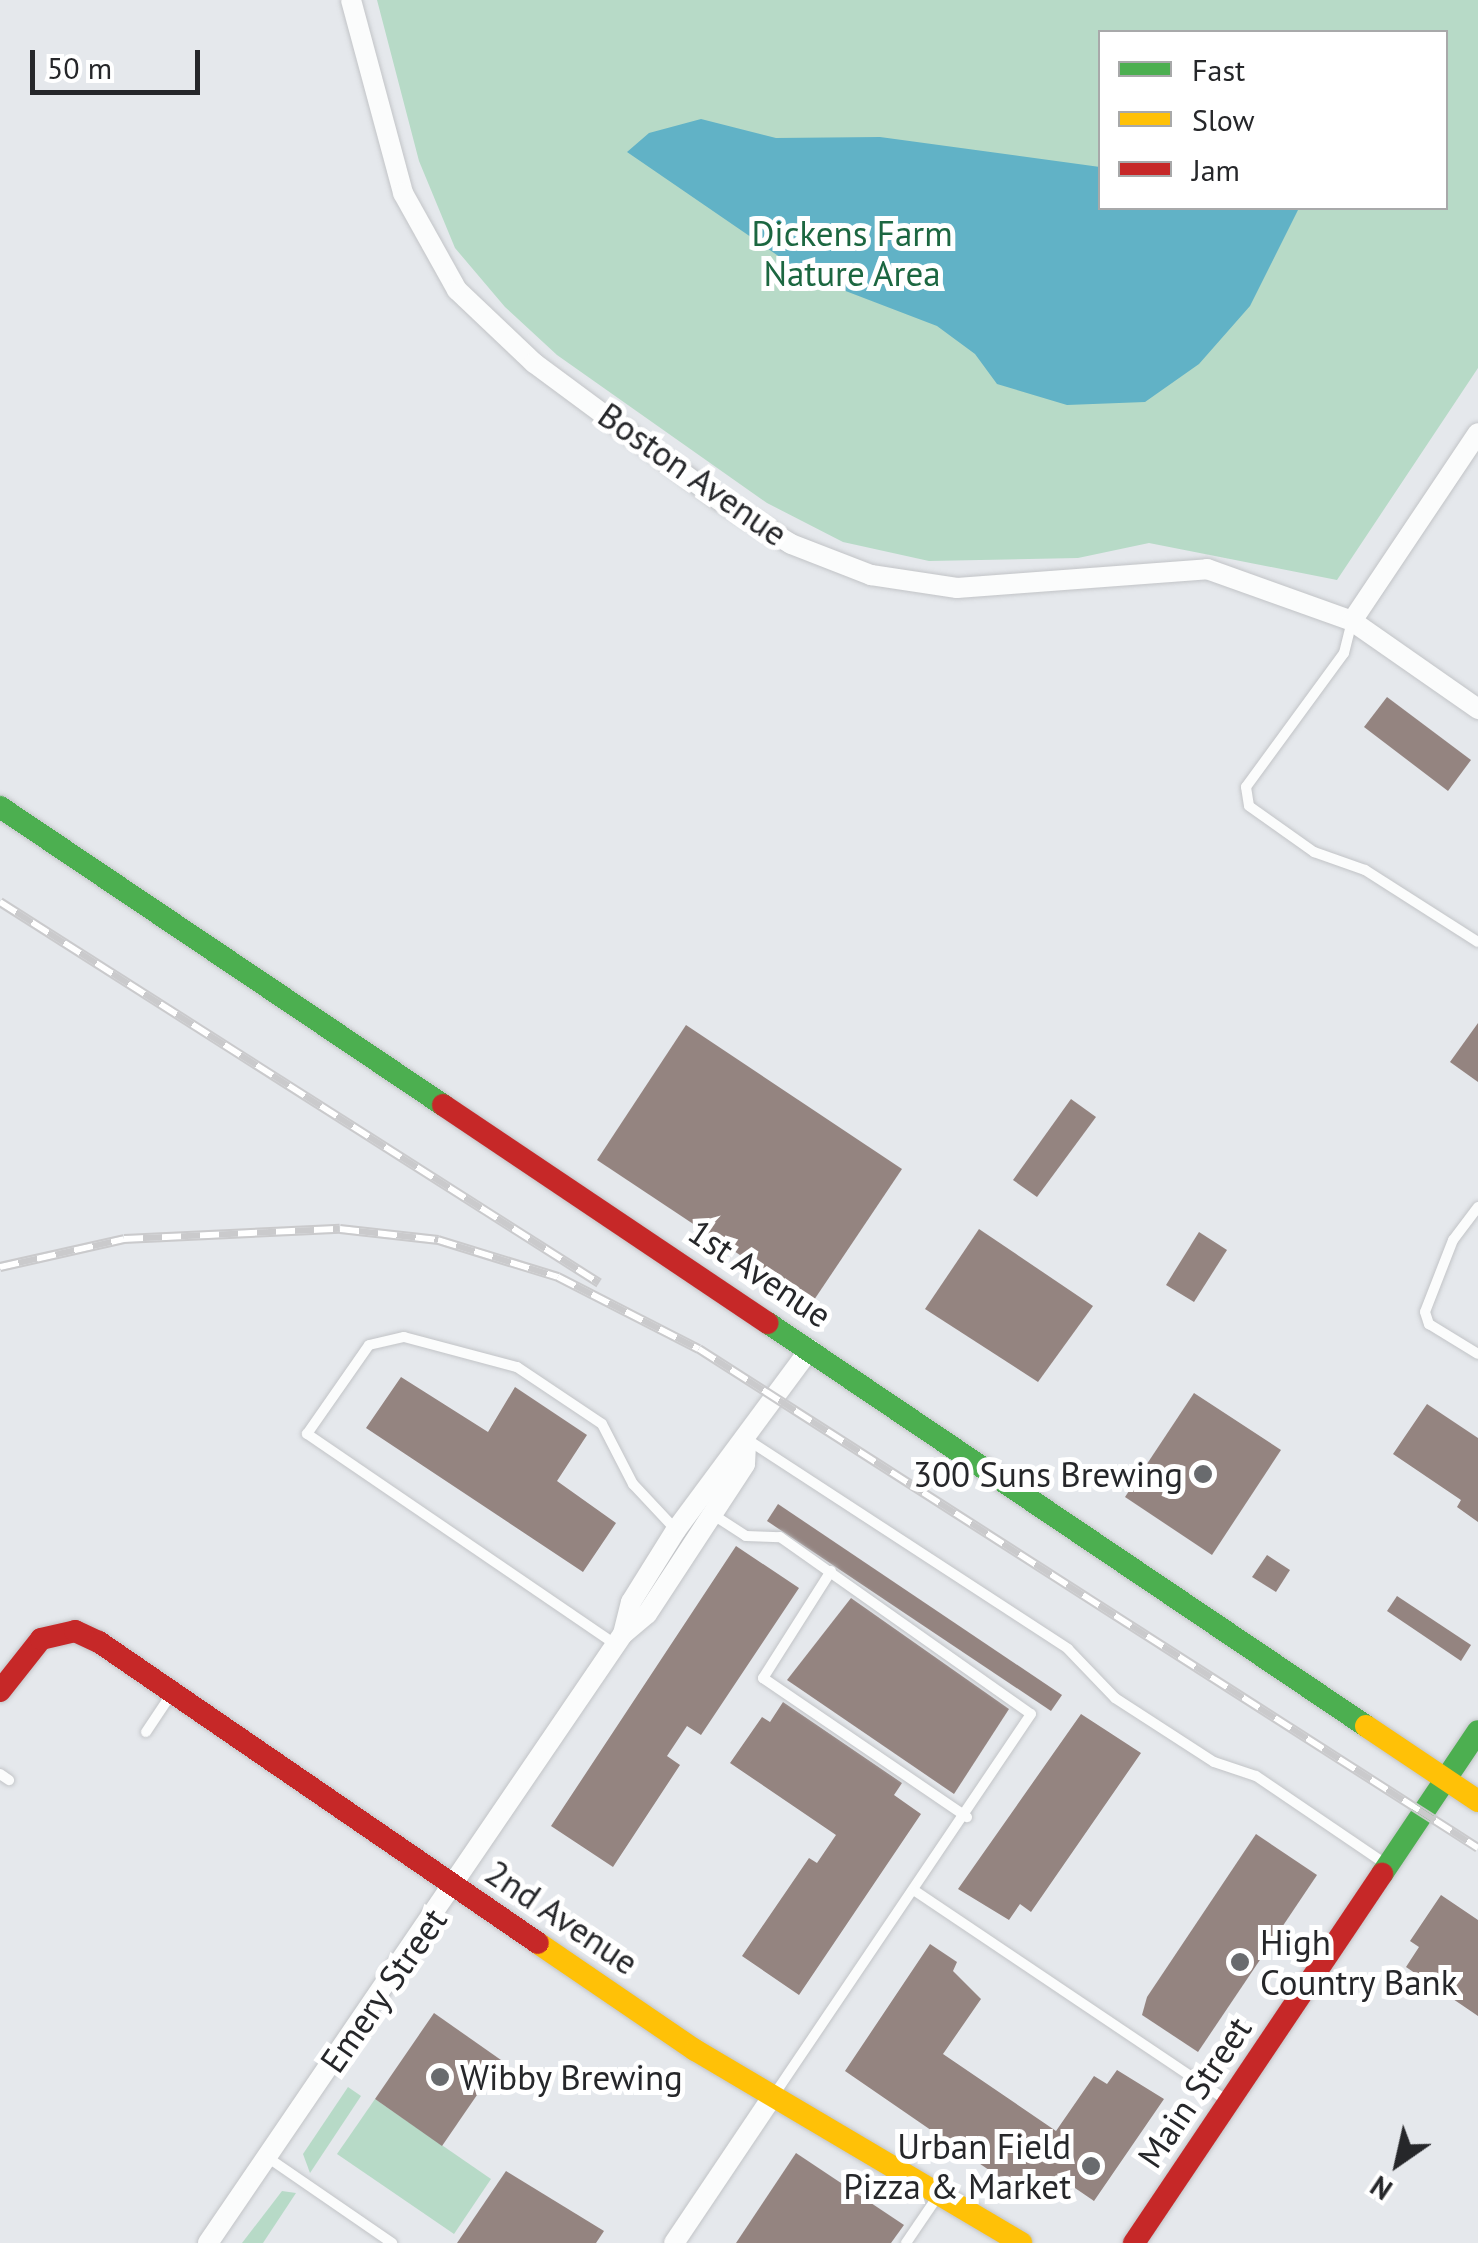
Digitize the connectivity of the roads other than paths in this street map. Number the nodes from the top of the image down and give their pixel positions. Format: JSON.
{"nodes":[{"id":1,"x":351,"y":0,"type":"edge"},
{"id":2,"x":1478,"y":432,"type":"edge"},
{"id":3,"x":1352,"y":621,"type":"junction"},
{"id":4,"x":1478,"y":709,"type":"edge"},
{"id":5,"x":0,"y":807,"type":"edge"},
{"id":6,"x":1478,"y":942,"type":"edge"},
{"id":7,"x":1478,"y":1207,"type":"edge"},
{"id":8,"x":810,"y":1348,"type":"junction"},
{"id":9,"x":1478,"y":1354,"type":"edge"},
{"id":10,"x":747,"y":1442,"type":"junction"},
{"id":11,"x":712,"y":1514,"type":"junction"},
{"id":12,"x":676,"y":1530,"type":"junction"},
{"id":13,"x":831,"y":1571,"type":"junction"},
{"id":14,"x":620,"y":1640,"type":"junction"},
{"id":15,"x":0,"y":1691,"type":"edge"},
{"id":16,"x":173,"y":1692,"type":"junction"},
{"id":17,"x":1478,"y":1731,"type":"edge"},
{"id":18,"x":146,"y":1732,"type":"dead end"},
{"id":19,"x":1445,"y":1780,"type":"junction"},
{"id":20,"x":1478,"y":1801,"type":"edge"},
{"id":21,"x":967,"y":1817,"type":"junction"},
{"id":22,"x":1388,"y":1867,"type":"junction"},
{"id":23,"x":455,"y":1887,"type":"junction"},
{"id":24,"x":916,"y":1891,"type":"junction"},
{"id":25,"x":772,"y":2097,"type":"junction"},
{"id":26,"x":1229,"y":2102,"type":"junction"},
{"id":27,"x":267,"y":2158,"type":"junction"},
{"id":28,"x":939,"y":2195,"type":"junction"},
{"id":29,"x":208,"y":2243,"type":"edge"},
{"id":30,"x":392,"y":2243,"type":"edge"},
{"id":31,"x":674,"y":2243,"type":"edge"},
{"id":32,"x":906,"y":2243,"type":"edge"},
{"id":33,"x":1021,"y":2243,"type":"edge"},
{"id":34,"x":1134,"y":2243,"type":"edge"}],
"edges":[{"from":1,"to":3,"type":"street","name":"Boston Avenue"},
{"from":2,"to":3,"type":"street"},
{"from":3,"to":4,"type":"street","name":"Boston Avenue"},
{"from":3,"to":6,"type":"lane"},
{"from":5,"to":8,"type":"main road","name":"1st Avenue"},
{"from":7,"to":9,"type":"lane"},
{"from":8,"to":10,"type":"street","name":"Emery Street"},
{"from":8,"to":19,"type":"main road","name":"1st Avenue"},
{"from":10,"to":11,"type":"street","name":"Emery Street"},
{"from":10,"to":12,"type":"street","name":"Emery Street"},
{"from":10,"to":22,"type":"lane"},
{"from":11,"to":13,"type":"lane"},
{"from":11,"to":14,"type":"street","name":"Emery Street"},
{"from":12,"to":14,"type":"street","name":"Emery Street"},
{"from":12,"to":14,"type":"lane"},
{"from":13,"to":21,"type":"lane"},
{"from":13,"to":21,"type":"lane"},
{"from":14,"to":23,"type":"street","name":"Emery Street"},
{"from":15,"to":16,"type":"main road","name":"2nd Avenue"},
{"from":16,"to":18,"type":"lane"},
{"from":16,"to":23,"type":"main road","name":"2nd Avenue"},
{"from":17,"to":19,"type":"main road","name":"Main Street"},
{"from":19,"to":20,"type":"main road","name":"1st Avenue"},
{"from":19,"to":22,"type":"main road","name":"Main Street"},
{"from":21,"to":24,"type":"lane"},
{"from":22,"to":26,"type":"main road","name":"Main Street"},
{"from":23,"to":25,"type":"main road","name":"2nd Avenue"},
{"from":23,"to":27,"type":"street","name":"Emery Street"},
{"from":24,"to":25,"type":"lane"},
{"from":24,"to":26,"type":"lane"},
{"from":25,"to":28,"type":"main road","name":"2nd Avenue"},
{"from":25,"to":31,"type":"street"},
{"from":26,"to":34,"type":"main road","name":"Main Street"},
{"from":27,"to":29,"type":"street","name":"Emery Street"},
{"from":27,"to":30,"type":"lane"},
{"from":28,"to":32,"type":"lane"},
{"from":28,"to":33,"type":"main road","name":"2nd Avenue"}]}
